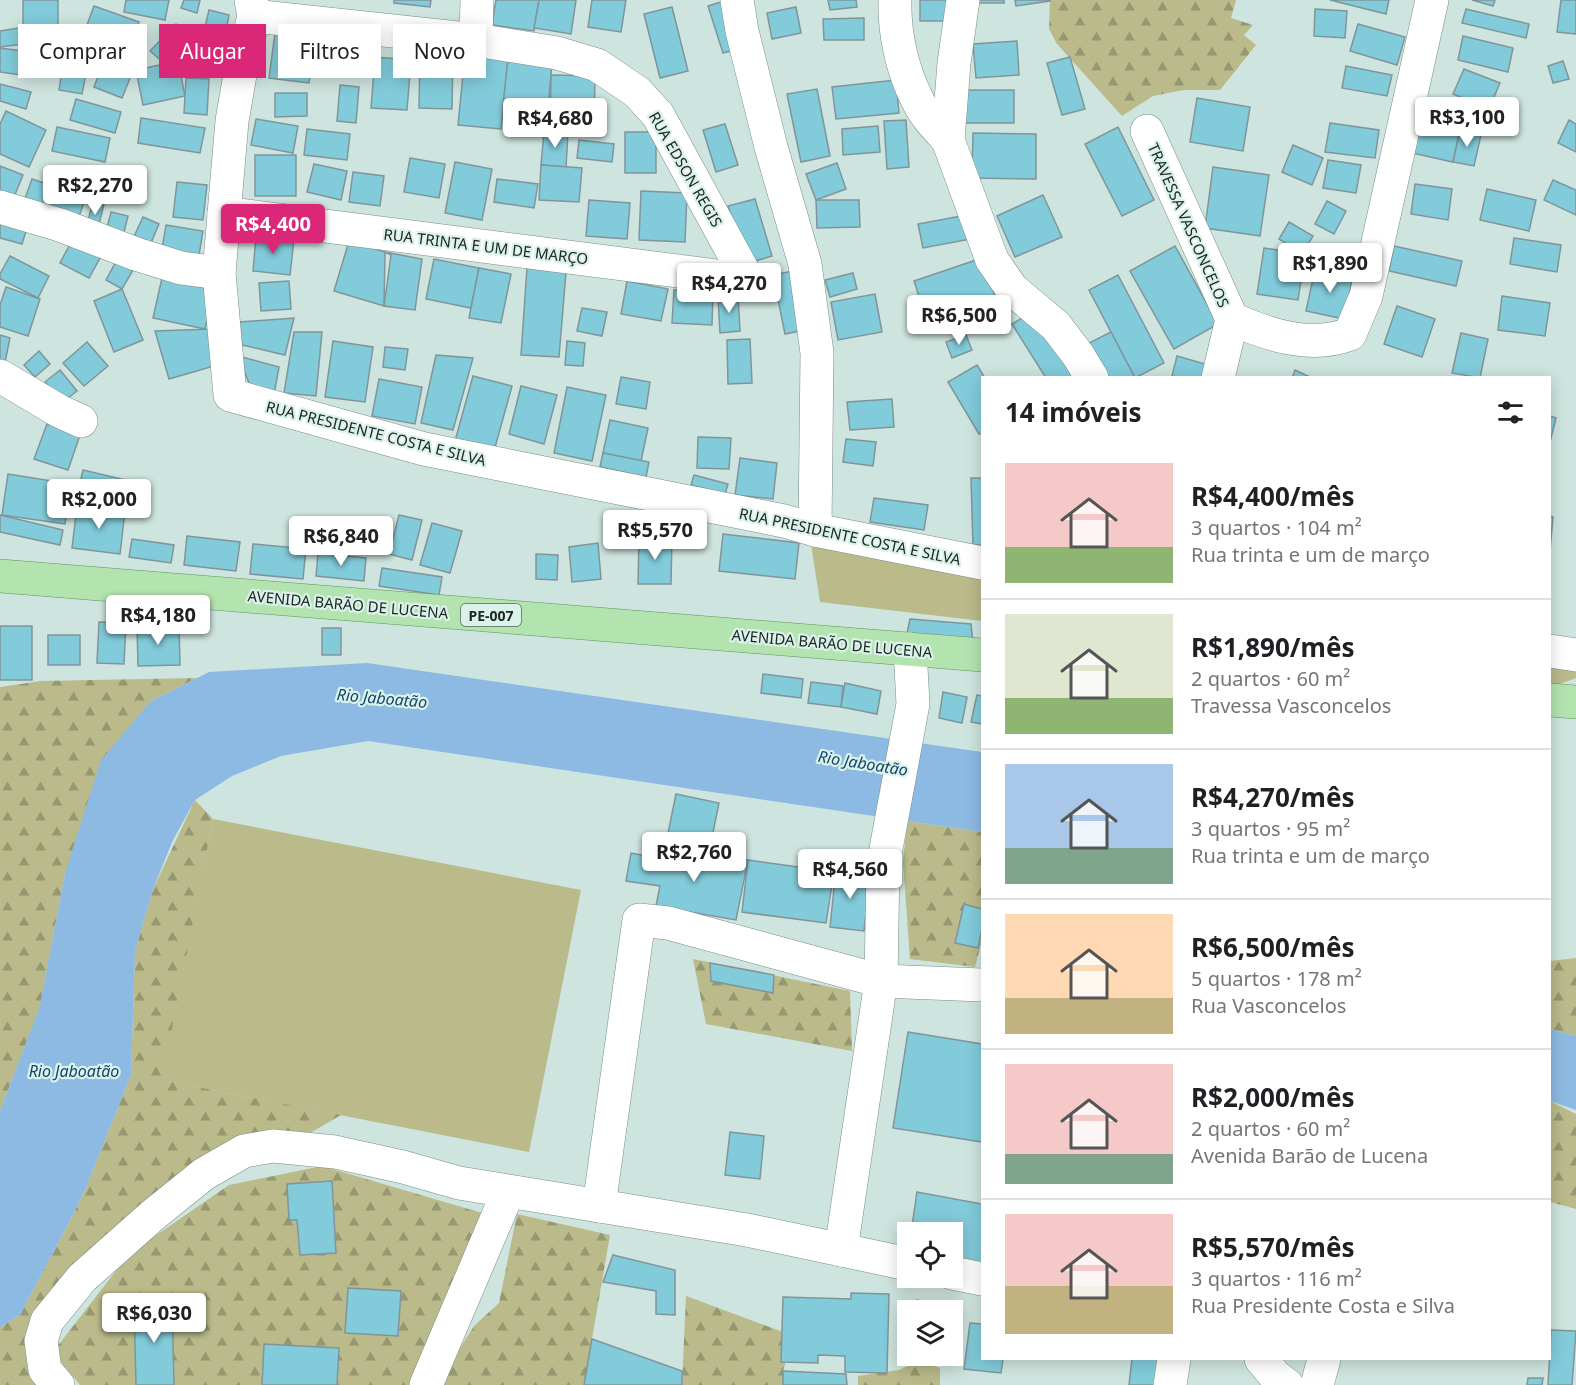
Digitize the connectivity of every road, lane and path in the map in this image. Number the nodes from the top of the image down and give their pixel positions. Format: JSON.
{"nodes":[{"id":1,"x":477,"y":0,"type":"edge"},
{"id":2,"x":737,"y":0,"type":"edge"},
{"id":3,"x":895,"y":0,"type":"edge"},
{"id":4,"x":963,"y":0,"type":"edge"},
{"id":5,"x":1432,"y":0,"type":"edge"},
{"id":6,"x":252,"y":8,"type":"edge"},
{"id":7,"x":476,"y":24,"type":"edge"},
{"id":8,"x":393,"y":28,"type":"edge"},
{"id":9,"x":486,"y":42,"type":"edge"},
{"id":10,"x":1147,"y":131,"type":"dead end"},
{"id":11,"x":948,"y":140,"type":"junction"},
{"id":12,"x":0,"y":207,"type":"edge"},
{"id":13,"x":224,"y":213,"type":"junction"},
{"id":14,"x":219,"y":273,"type":"junction"},
{"id":15,"x":748,"y":280,"type":"joint"},
{"id":16,"x":1232,"y":319,"type":"junction"},
{"id":17,"x":0,"y":376,"type":"edge"},
{"id":18,"x":1091,"y":376,"type":"edge"},
{"id":19,"x":1218,"y":376,"type":"edge"},
{"id":20,"x":81,"y":421,"type":"dead end"},
{"id":21,"x":815,"y":530,"type":"junction"},
{"id":22,"x":981,"y":563,"type":"edge"},
{"id":23,"x":0,"y":576,"type":"edge"},
{"id":24,"x":910,"y":649,"type":"junction"},
{"id":25,"x":1551,"y":651,"type":"edge"},
{"id":26,"x":981,"y":655,"type":"edge"},
{"id":27,"x":1576,"y":656,"type":"edge"},
{"id":28,"x":881,"y":981,"type":"junction"},
{"id":29,"x":981,"y":985,"type":"edge"},
{"id":30,"x":508,"y":1192,"type":"junction"},
{"id":31,"x":599,"y":1206,"type":"junction"},
{"id":32,"x":841,"y":1250,"type":"junction"},
{"id":33,"x":897,"y":1262,"type":"edge"},
{"id":34,"x":963,"y":1275,"type":"edge"},
{"id":35,"x":981,"y":1279,"type":"edge"},
{"id":36,"x":1174,"y":1360,"type":"edge"},
{"id":37,"x":1262,"y":1360,"type":"edge"},
{"id":38,"x":1324,"y":1360,"type":"edge"},
{"id":39,"x":52,"y":1377,"type":"edge"},
{"id":40,"x":426,"y":1385,"type":"edge"},
{"id":41,"x":1170,"y":1385,"type":"edge"},
{"id":42,"x":1287,"y":1385,"type":"edge"},
{"id":43,"x":1317,"y":1385,"type":"edge"}],
"edges":[{"from":1,"to":7,"type":"street"},
{"from":2,"to":21,"type":"street"},
{"from":3,"to":11,"type":"street"},
{"from":4,"to":11,"type":"street"},
{"from":5,"to":16,"type":"street","name":"TRAVESSA VASCONCELOS"},
{"from":6,"to":8,"type":"street","name":"RUA EDSON REGIS"},
{"from":6,"to":13,"type":"street","name":"RUA PRESIDENTE COSTA E SILVA"},
{"from":9,"to":15,"type":"street","name":"RUA EDSON REGIS"},
{"from":10,"to":16,"type":"street","name":"TRAVESSA VASCONCELOS"},
{"from":11,"to":18,"type":"street"},
{"from":12,"to":14,"type":"street"},
{"from":13,"to":14,"type":"street","name":"RUA PRESIDENTE COSTA E SILVA"},
{"from":13,"to":15,"type":"street","name":"RUA TRINTA E UM DE MARÇO"},
{"from":14,"to":21,"type":"street","name":"RUA PRESIDENTE COSTA E SILVA"},
{"from":16,"to":19,"type":"street","name":"TRAVESSA VASCONCELOS"},
{"from":17,"to":20,"type":"street"},
{"from":21,"to":22,"type":"street","name":"RUA PRESIDENTE COSTA E SILVA"},
{"from":23,"to":24,"type":"main road","name":"AVENIDA BARÃO DE LUCENA","number":"PE-007"},
{"from":24,"to":26,"type":"main road","name":"AVENIDA BARÃO DE LUCENA","number":"PE-007"},
{"from":24,"to":28,"type":"street"},
{"from":25,"to":27,"type":"street"},
{"from":28,"to":29,"type":"street"},
{"from":28,"to":31,"type":"street"},
{"from":28,"to":32,"type":"street"},
{"from":30,"to":31,"type":"street"},
{"from":30,"to":39,"type":"street"},
{"from":30,"to":40,"type":"street"},
{"from":31,"to":32,"type":"street"},
{"from":32,"to":33,"type":"street"},
{"from":34,"to":35,"type":"street"},
{"from":36,"to":41,"type":"street"},
{"from":37,"to":42,"type":"street"},
{"from":38,"to":43,"type":"street"}]}
